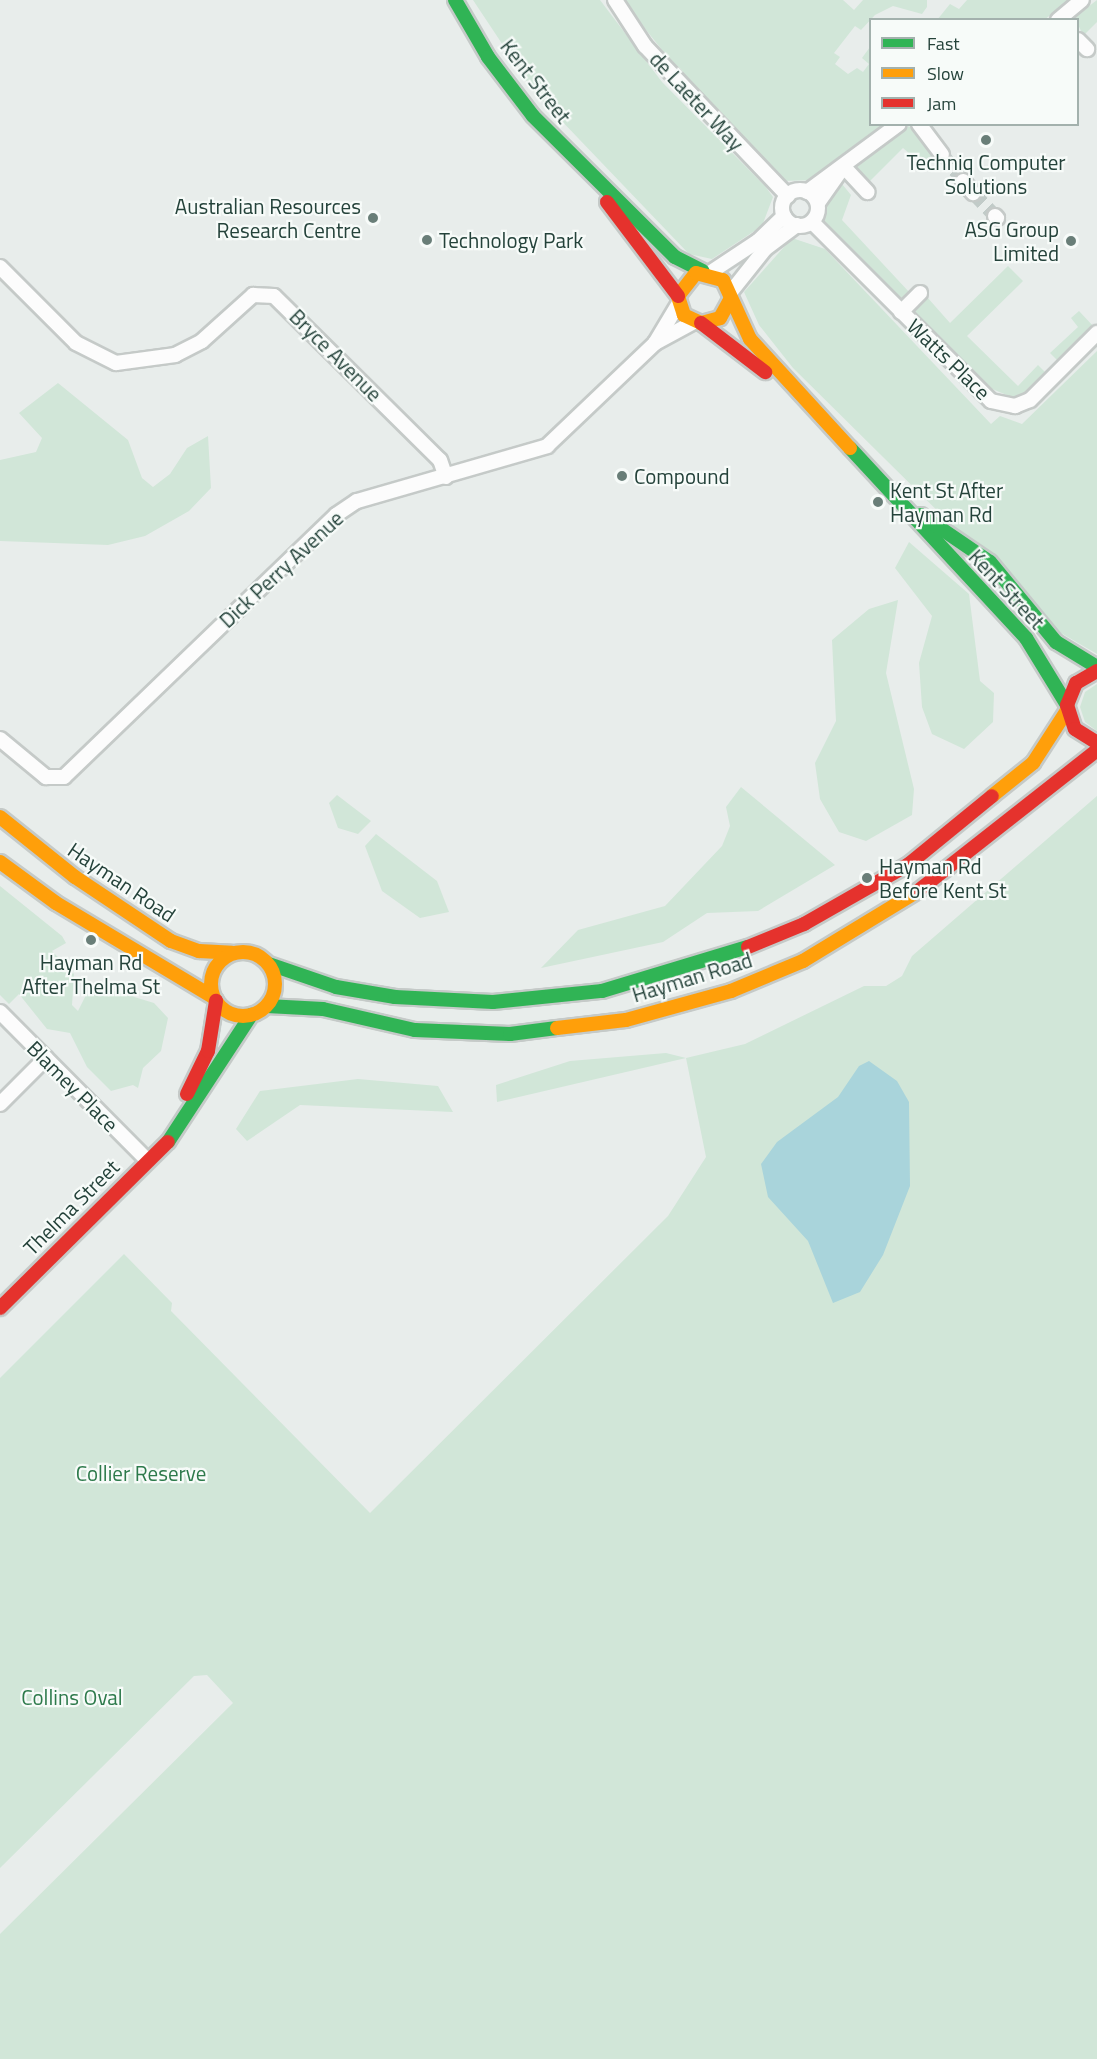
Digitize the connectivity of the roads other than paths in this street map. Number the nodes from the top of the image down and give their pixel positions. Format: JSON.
{"nodes":[{"id":1,"x":456,"y":0,"type":"edge"},
{"id":2,"x":615,"y":0,"type":"edge"},
{"id":3,"x":1083,"y":0,"type":"edge"},
{"id":4,"x":1060,"y":18,"type":"edge"},
{"id":5,"x":897,"y":126,"type":"edge"},
{"id":6,"x":921,"y":126,"type":"edge"},
{"id":7,"x":942,"y":154,"type":"tunnel mouth"},
{"id":8,"x":843,"y":170,"type":"junction"},
{"id":9,"x":963,"y":181,"type":"tunnel mouth"},
{"id":10,"x":593,"y":182,"type":"junction"},
{"id":11,"x":807,"y":192,"type":"junction"},
{"id":12,"x":867,"y":192,"type":"dead end"},
{"id":13,"x":973,"y":193,"type":"tunnel mouth"},
{"id":14,"x":788,"y":196,"type":"junction"},
{"id":15,"x":818,"y":203,"type":"junction"},
{"id":16,"x":784,"y":216,"type":"junction"},
{"id":17,"x":812,"y":222,"type":"junction"},
{"id":18,"x":797,"y":225,"type":"junction"},
{"id":19,"x":0,"y":267,"type":"edge"},
{"id":20,"x":707,"y":272,"type":"junction"},
{"id":21,"x":920,"y":293,"type":"dead end"},
{"id":22,"x":730,"y":296,"type":"junction"},
{"id":23,"x":678,"y":299,"type":"junction"},
{"id":24,"x":901,"y":312,"type":"junction"},
{"id":25,"x":697,"y":323,"type":"junction"},
{"id":26,"x":1097,"y":333,"type":"edge"},
{"id":27,"x":656,"y":343,"type":"junction"},
{"id":28,"x":802,"y":398,"type":"junction"},
{"id":29,"x":446,"y":477,"type":"junction"},
{"id":30,"x":908,"y":506,"type":"junction"},
{"id":31,"x":1097,"y":669,"type":"edge"},
{"id":32,"x":1067,"y":707,"type":"junction"},
{"id":33,"x":0,"y":739,"type":"edge"},
{"id":34,"x":1097,"y":743,"type":"edge"},
{"id":35,"x":1097,"y":750,"type":"edge"},
{"id":36,"x":0,"y":817,"type":"edge"},
{"id":37,"x":0,"y":862,"type":"edge"},
{"id":38,"x":232,"y":953,"type":"junction"},
{"id":39,"x":269,"y":964,"type":"junction"},
{"id":40,"x":214,"y":999,"type":"junction"},
{"id":41,"x":267,"y":1006,"type":"junction"},
{"id":42,"x":0,"y":1012,"type":"edge"},
{"id":43,"x":251,"y":1015,"type":"junction"},
{"id":44,"x":46,"y":1058,"type":"junction"},
{"id":45,"x":0,"y":1104,"type":"edge"},
{"id":46,"x":147,"y":1160,"type":"junction"},
{"id":47,"x":0,"y":1308,"type":"edge"}],
"edges":[{"from":1,"to":10,"type":"main road","name":"Kent Street"},
{"from":2,"to":14,"type":"street","name":"de Laeter Way"},
{"from":3,"to":4,"type":"street"},
{"from":5,"to":8,"type":"street"},
{"from":6,"to":7,"type":"street"},
{"from":8,"to":11,"type":"street"},
{"from":8,"to":12,"type":"street"},
{"from":8,"to":15,"type":"street"},
{"from":9,"to":13,"type":"street"},
{"from":10,"to":20,"type":"main road","name":"Kent Street"},
{"from":10,"to":23,"type":"main road","name":"Kent Street"},
{"from":11,"to":14,"type":"street"},
{"from":11,"to":15,"type":"street"},
{"from":14,"to":16,"type":"street"},
{"from":15,"to":17,"type":"street"},
{"from":16,"to":18,"type":"street"},
{"from":16,"to":20,"type":"street"},
{"from":17,"to":18,"type":"street"},
{"from":17,"to":24,"type":"street","name":"Watts Place"},
{"from":18,"to":22,"type":"street"},
{"from":19,"to":29,"type":"street","name":"Bryce Avenue"},
{"from":20,"to":22,"type":"main road"},
{"from":20,"to":23,"type":"main road"},
{"from":21,"to":24,"type":"street"},
{"from":22,"to":25,"type":"main road"},
{"from":22,"to":28,"type":"main road","name":"Kent Street"},
{"from":23,"to":25,"type":"main road"},
{"from":23,"to":27,"type":"street","name":"Dick Perry Avenue"},
{"from":24,"to":26,"type":"street","name":"Watts Place"},
{"from":25,"to":27,"type":"street","name":"Dick Perry Avenue"},
{"from":25,"to":28,"type":"main road","name":"Kent Street"},
{"from":27,"to":29,"type":"street","name":"Dick Perry Avenue"},
{"from":28,"to":30,"type":"main road","name":"Kent Street"},
{"from":29,"to":33,"type":"street","name":"Dick Perry Avenue"},
{"from":30,"to":31,"type":"main road","name":"Kent Street"},
{"from":30,"to":32,"type":"main road","name":"Kent Street"},
{"from":31,"to":32,"type":"main road","name":"Hayman Road"},
{"from":32,"to":34,"type":"main road","name":"Kent Street"},
{"from":32,"to":39,"type":"main road","name":"Hayman Road"},
{"from":35,"to":41,"type":"main road","name":"Hayman Road"},
{"from":36,"to":38,"type":"main road","name":"Hayman Road"},
{"from":37,"to":40,"type":"main road"},
{"from":38,"to":39,"type":"main road"},
{"from":38,"to":40,"type":"main road"},
{"from":39,"to":41,"type":"main road"},
{"from":40,"to":43,"type":"main road"},
{"from":40,"to":46,"type":"main road","name":"Thelma Street"},
{"from":41,"to":43,"type":"main road"},
{"from":42,"to":44,"type":"street","name":"Blamey Place"},
{"from":43,"to":46,"type":"main road","name":"Thelma Street"},
{"from":44,"to":45,"type":"street"},
{"from":44,"to":46,"type":"street","name":"Blamey Place"},
{"from":46,"to":47,"type":"main road","name":"Thelma Street"}]}
